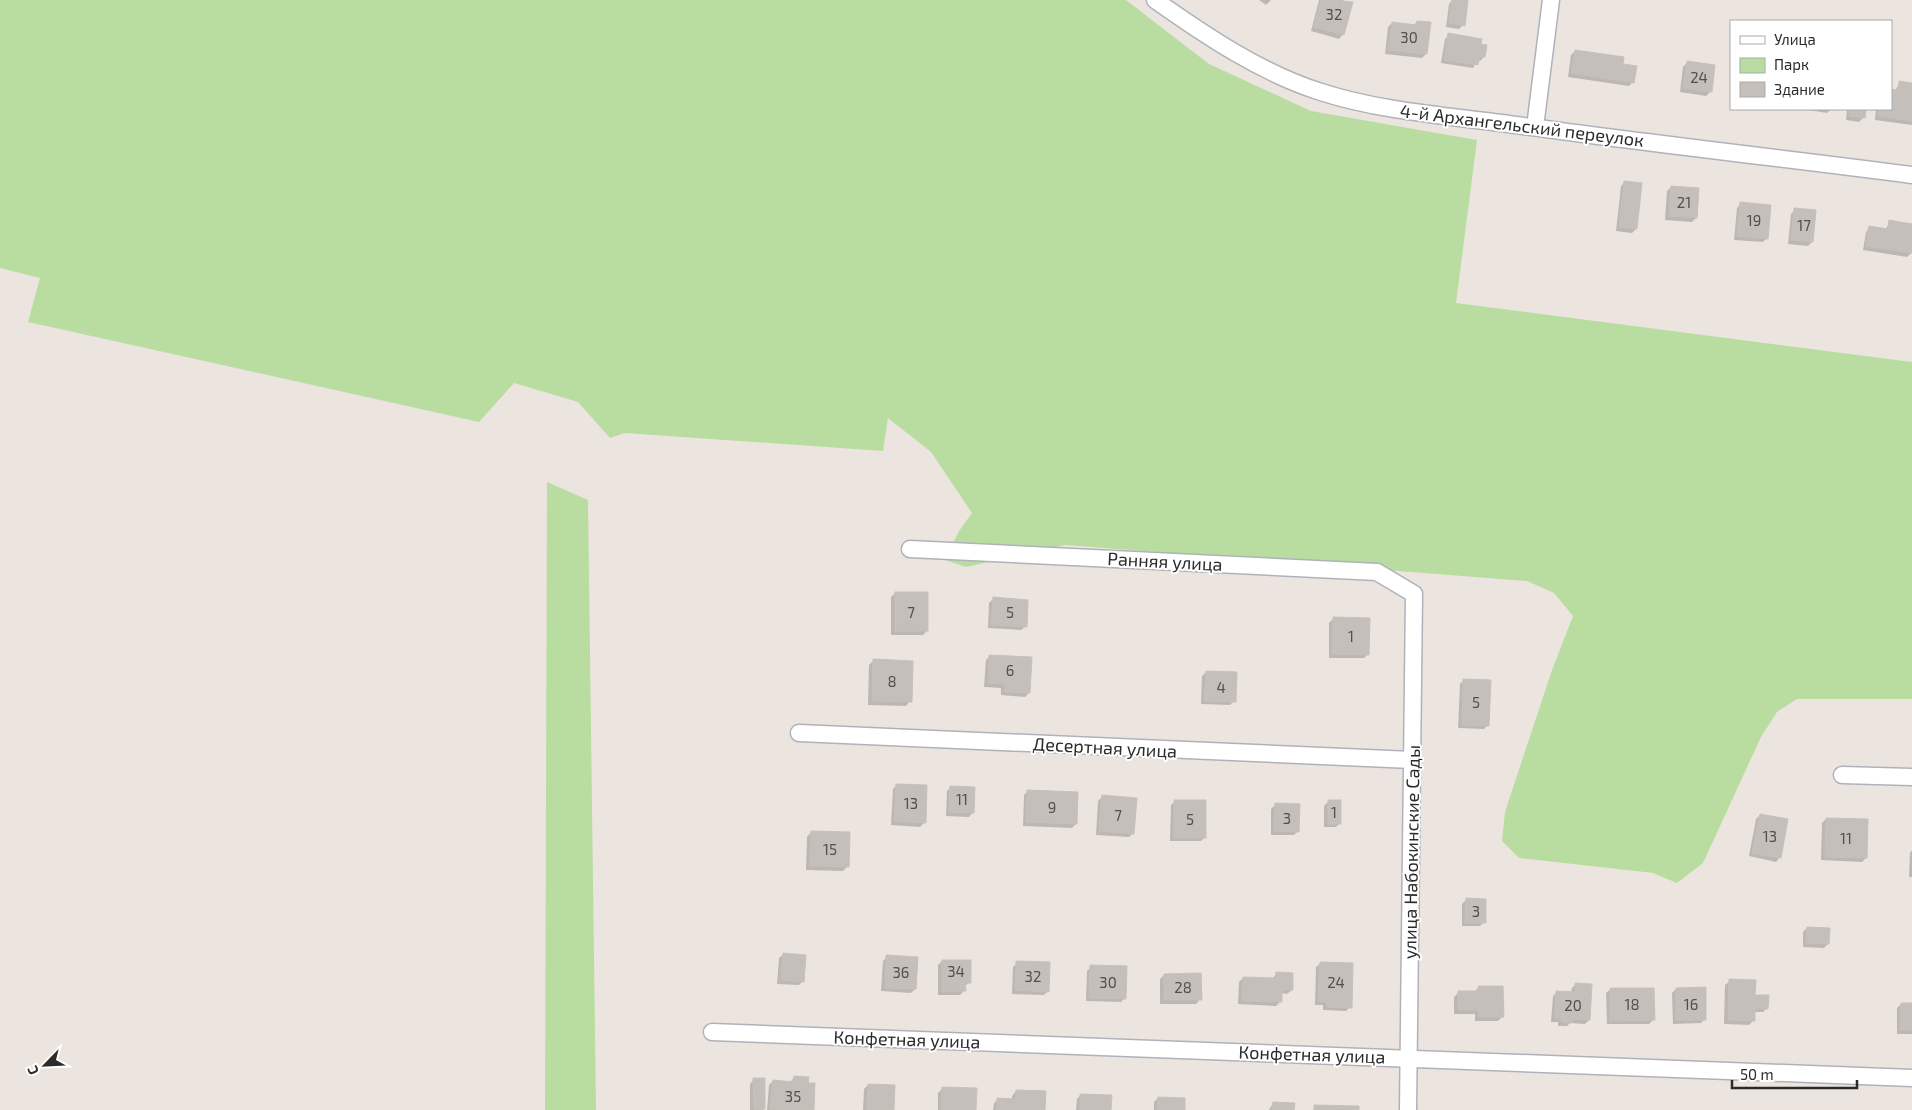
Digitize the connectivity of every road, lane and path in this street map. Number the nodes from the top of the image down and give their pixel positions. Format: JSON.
{"nodes":[{"id":1,"x":1155,"y":0,"type":"edge"},
{"id":2,"x":1550,"y":0,"type":"edge"},
{"id":3,"x":1535,"y":127,"type":"junction"},
{"id":4,"x":1912,"y":174,"type":"edge"},
{"id":5,"x":910,"y":549,"type":"dead end"},
{"id":6,"x":1414,"y":594,"type":"joint"},
{"id":7,"x":799,"y":733,"type":"dead end"},
{"id":8,"x":1412,"y":760,"type":"junction"},
{"id":9,"x":1842,"y":775,"type":"dead end"},
{"id":10,"x":1912,"y":777,"type":"edge"},
{"id":11,"x":712,"y":1032,"type":"dead end"},
{"id":12,"x":1408,"y":1058,"type":"junction"},
{"id":13,"x":1912,"y":1078,"type":"edge"},
{"id":14,"x":1408,"y":1110,"type":"edge"}],
"edges":[{"from":1,"to":3,"type":"street","name":"4-й Архангельский переулок"},
{"from":2,"to":3,"type":"street"},
{"from":3,"to":4,"type":"street","name":"4-й Архангельский переулок"},
{"from":5,"to":6,"type":"street","name":"Ранняя улица"},
{"from":6,"to":8,"type":"street","name":"улица Набокинские Сады"},
{"from":7,"to":8,"type":"street","name":"Десертная улица"},
{"from":8,"to":12,"type":"street","name":"улица Набокинские Сады"},
{"from":9,"to":10,"type":"street"},
{"from":11,"to":12,"type":"street","name":"Конфетная улица"},
{"from":12,"to":13,"type":"street","name":"Конфетная улица"},
{"from":12,"to":14,"type":"street","name":"улица Набокинские Сады"}]}
